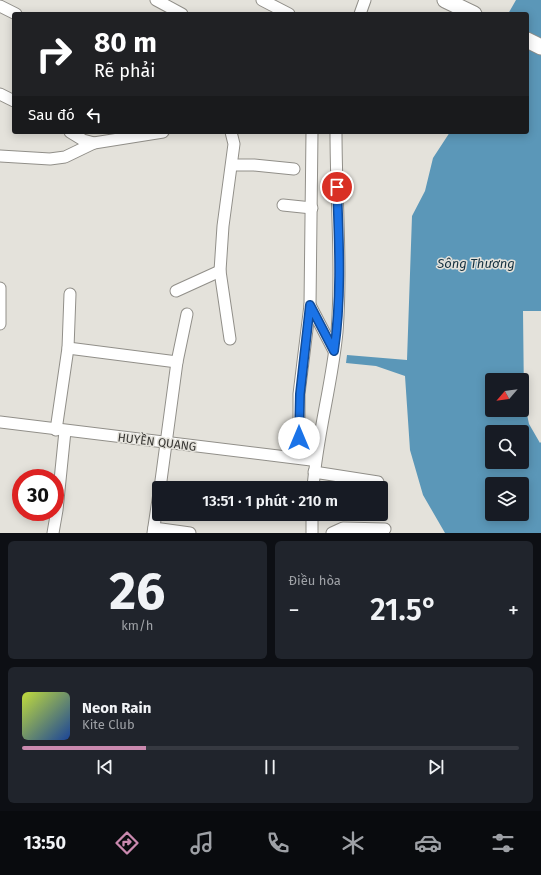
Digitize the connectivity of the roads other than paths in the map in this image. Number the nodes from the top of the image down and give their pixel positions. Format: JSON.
{"nodes":[{"id":1,"x":156,"y":0,"type":"edge"},
{"id":2,"x":262,"y":0,"type":"edge"},
{"id":3,"x":365,"y":0,"type":"edge"},
{"id":4,"x":445,"y":0,"type":"edge"},
{"id":5,"x":0,"y":6,"type":"edge"},
{"id":6,"x":274,"y":11,"type":"edge"},
{"id":7,"x":12,"y":12,"type":"edge"},
{"id":8,"x":178,"y":12,"type":"edge"},
{"id":9,"x":361,"y":12,"type":"edge"},
{"id":10,"x":470,"y":12,"type":"edge"},
{"id":11,"x":529,"y":41,"type":"edge"},
{"id":12,"x":541,"y":47,"type":"edge"},
{"id":13,"x":0,"y":94,"type":"edge"},
{"id":14,"x":12,"y":101,"type":"edge"},
{"id":15,"x":74,"y":134,"type":"edge"},
{"id":16,"x":152,"y":134,"type":"edge"},
{"id":17,"x":232,"y":134,"type":"edge"},
{"id":18,"x":312,"y":134,"type":"edge"},
{"id":19,"x":336,"y":134,"type":"edge"},
{"id":20,"x":94,"y":144,"type":"junction"},
{"id":21,"x":0,"y":156,"type":"edge"},
{"id":22,"x":232,"y":166,"type":"junction"},
{"id":23,"x":294,"y":169,"type":"dead end"},
{"id":24,"x":283,"y":204,"type":"dead end"},
{"id":25,"x":312,"y":208,"type":"junction"},
{"id":26,"x":220,"y":271,"type":"junction"},
{"id":27,"x":0,"y":288,"type":"edge"},
{"id":28,"x":176,"y":291,"type":"dead end"},
{"id":29,"x":70,"y":294,"type":"dead end"},
{"id":30,"x":310,"y":305,"type":"junction"},
{"id":31,"x":187,"y":314,"type":"dead end"},
{"id":32,"x":0,"y":324,"type":"edge"},
{"id":33,"x":230,"y":339,"type":"dead end"},
{"id":34,"x":68,"y":348,"type":"junction"},
{"id":35,"x":334,"y":351,"type":"junction"},
{"id":36,"x":177,"y":362,"type":"junction"},
{"id":37,"x":0,"y":422,"type":"edge"},
{"id":38,"x":60,"y":430,"type":"junction"},
{"id":39,"x":166,"y":444,"type":"junction"},
{"id":40,"x":311,"y":464,"type":"junction"},
{"id":41,"x":161,"y":481,"type":"edge"},
{"id":42,"x":312,"y":481,"type":"edge"},
{"id":43,"x":374,"y":481,"type":"edge"},
{"id":44,"x":312,"y":521,"type":"edge"},
{"id":45,"x":385,"y":529,"type":"dead end"},
{"id":46,"x":154,"y":530,"type":"edge"},
{"id":47,"x":53,"y":533,"type":"edge"},
{"id":48,"x":190,"y":533,"type":"edge"},
{"id":49,"x":312,"y":533,"type":"edge"},
{"id":50,"x":332,"y":533,"type":"edge"}],
"edges":[{"from":1,"to":8,"type":"street"},
{"from":2,"to":6,"type":"street"},
{"from":3,"to":9,"type":"street"},
{"from":4,"to":10,"type":"highway"},
{"from":5,"to":7,"type":"street"},
{"from":11,"to":12,"type":"highway"},
{"from":13,"to":14,"type":"street"},
{"from":15,"to":20,"type":"street"},
{"from":16,"to":20,"type":"street"},
{"from":17,"to":22,"type":"street"},
{"from":18,"to":25,"type":"street"},
{"from":19,"to":35,"type":"street"},
{"from":20,"to":21,"type":"street"},
{"from":22,"to":23,"type":"street"},
{"from":22,"to":26,"type":"street"},
{"from":24,"to":25,"type":"street"},
{"from":25,"to":30,"type":"street"},
{"from":26,"to":28,"type":"street"},
{"from":26,"to":33,"type":"street"},
{"from":27,"to":32,"type":"street"},
{"from":29,"to":34,"type":"street"},
{"from":30,"to":35,"type":"street"},
{"from":30,"to":40,"type":"street"},
{"from":31,"to":36,"type":"street"},
{"from":34,"to":36,"type":"street"},
{"from":34,"to":38,"type":"street"},
{"from":35,"to":40,"type":"street"},
{"from":36,"to":39,"type":"street"},
{"from":37,"to":38,"type":"street","name":"HUYỀN QUANG"},
{"from":38,"to":39,"type":"street","name":"HUYỀN QUANG"},
{"from":38,"to":47,"type":"street"},
{"from":39,"to":40,"type":"street","name":"HUYỀN QUANG"},
{"from":39,"to":41,"type":"street"},
{"from":40,"to":42,"type":"street"},
{"from":40,"to":43,"type":"street","name":"HUYỀN QUANG"},
{"from":44,"to":49,"type":"street"},
{"from":45,"to":50,"type":"street"},
{"from":46,"to":48,"type":"street"}]}
